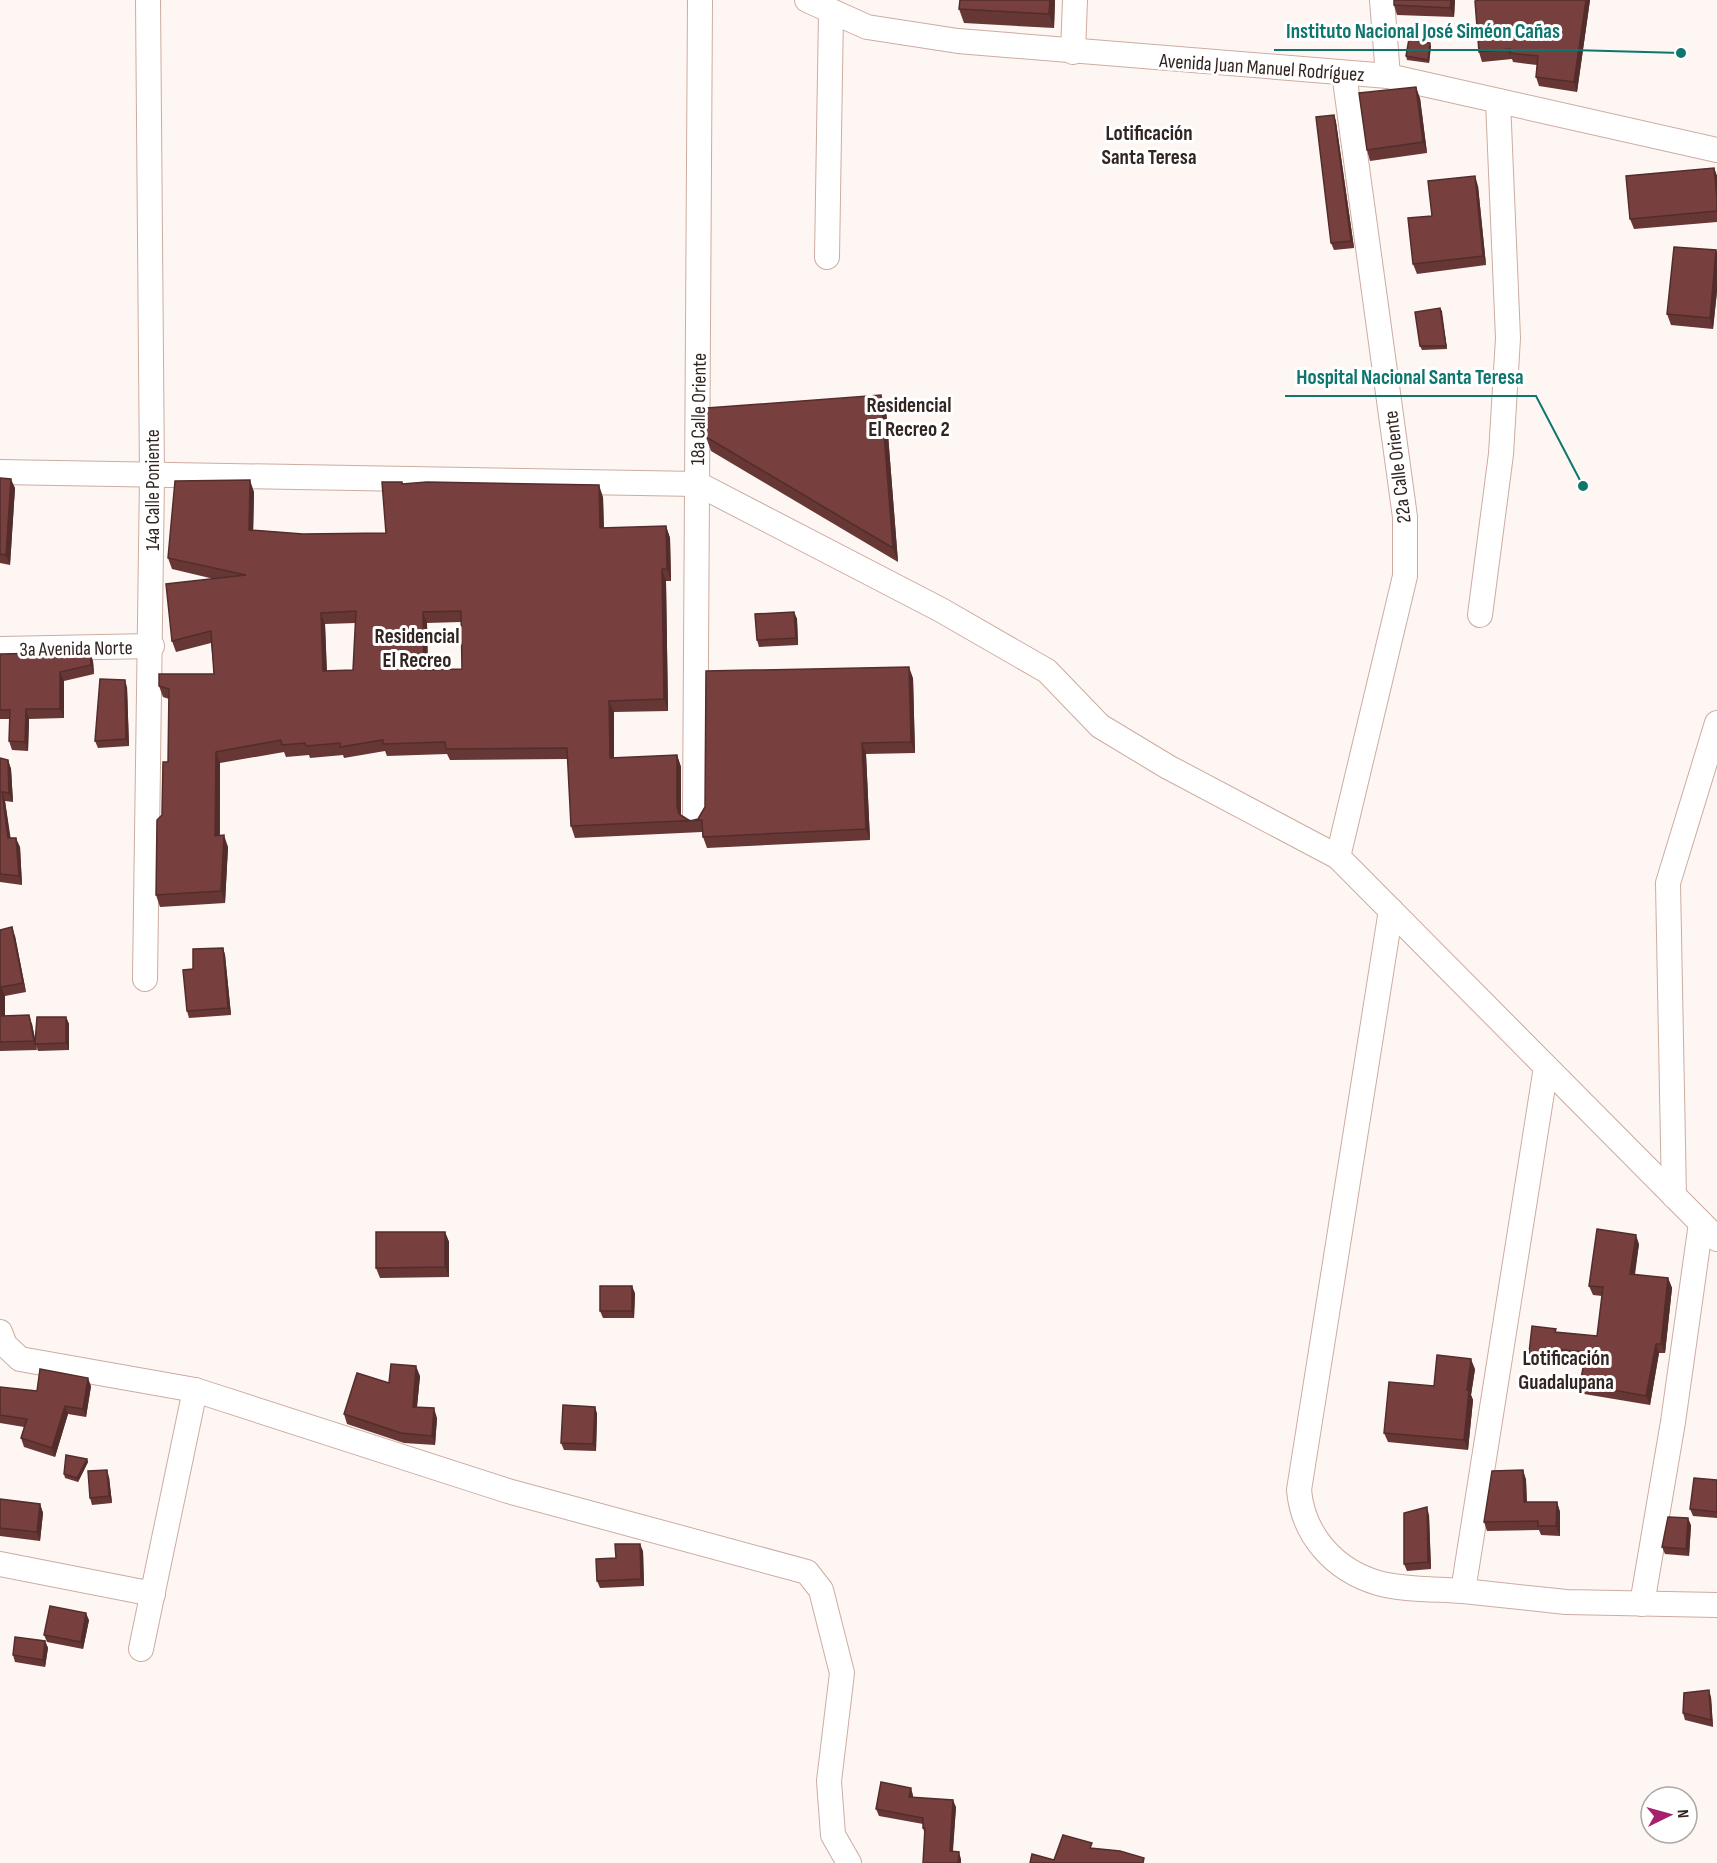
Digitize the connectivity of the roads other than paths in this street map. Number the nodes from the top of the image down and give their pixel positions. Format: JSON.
{"nodes":[{"id":1,"x":148,"y":0,"type":"edge"},
{"id":2,"x":700,"y":0,"type":"edge"},
{"id":3,"x":807,"y":0,"type":"edge"},
{"id":4,"x":1074,"y":0,"type":"edge"},
{"id":5,"x":1382,"y":0,"type":"edge"},
{"id":6,"x":831,"y":13,"type":"junction"},
{"id":7,"x":1073,"y":52,"type":"junction"},
{"id":8,"x":1344,"y":73,"type":"junction"},
{"id":9,"x":1388,"y":76,"type":"junction"},
{"id":10,"x":1498,"y":101,"type":"junction"},
{"id":11,"x":1717,"y":150,"type":"edge"},
{"id":12,"x":827,"y":257,"type":"dead end"},
{"id":13,"x":0,"y":472,"type":"edge"},
{"id":14,"x":152,"y":477,"type":"junction"},
{"id":15,"x":698,"y":484,"type":"junction"},
{"id":16,"x":1480,"y":615,"type":"dead end"},
{"id":17,"x":152,"y":646,"type":"junction"},
{"id":18,"x":0,"y":649,"type":"edge"},
{"id":19,"x":1716,"y":730,"type":"edge"},
{"id":20,"x":695,"y":818,"type":"edge"},
{"id":21,"x":1338,"y":857,"type":"junction"},
{"id":22,"x":1391,"y":910,"type":"junction"},
{"id":23,"x":145,"y":979,"type":"dead end"},
{"id":24,"x":1546,"y":1067,"type":"junction"},
{"id":25,"x":1674,"y":1196,"type":"junction"},
{"id":26,"x":1709,"y":1231,"type":"edge"},
{"id":27,"x":0,"y":1332,"type":"edge"},
{"id":28,"x":195,"y":1390,"type":"junction"},
{"id":29,"x":0,"y":1564,"type":"edge"},
{"id":30,"x":1462,"y":1591,"type":"junction"},
{"id":31,"x":153,"y":1594,"type":"junction"},
{"id":32,"x":1642,"y":1604,"type":"junction"},
{"id":33,"x":1717,"y":1605,"type":"edge"},
{"id":34,"x":141,"y":1649,"type":"dead end"},
{"id":35,"x":849,"y":1863,"type":"edge"}],
"edges":[{"from":1,"to":14,"type":"street","name":"14a Calle Poniente"},
{"from":2,"to":15,"type":"street","name":"18a Calle Oriente"},
{"from":3,"to":6,"type":"street","name":"Avenida Juan Manuel Rodríguez"},
{"from":4,"to":7,"type":"street"},
{"from":5,"to":9,"type":"street"},
{"from":6,"to":7,"type":"street","name":"Avenida Juan Manuel Rodríguez"},
{"from":6,"to":12,"type":"street"},
{"from":7,"to":8,"type":"street","name":"Avenida Juan Manuel Rodríguez"},
{"from":8,"to":9,"type":"street","name":"Avenida Juan Manuel Rodríguez"},
{"from":8,"to":21,"type":"street","name":"22a Calle Oriente"},
{"from":9,"to":10,"type":"street","name":"Avenida Juan Manuel Rodríguez"},
{"from":10,"to":11,"type":"street","name":"Avenida Juan Manuel Rodríguez"},
{"from":10,"to":16,"type":"street"},
{"from":13,"to":14,"type":"street"},
{"from":14,"to":15,"type":"street"},
{"from":14,"to":17,"type":"street","name":"14a Calle Poniente"},
{"from":15,"to":20,"type":"street","name":"18a Calle Oriente"},
{"from":15,"to":21,"type":"street"},
{"from":17,"to":18,"type":"street","name":"3a Avenida Norte"},
{"from":17,"to":23,"type":"street","name":"14a Calle Poniente"},
{"from":19,"to":25,"type":"street"},
{"from":21,"to":22,"type":"street"},
{"from":22,"to":24,"type":"street"},
{"from":22,"to":30,"type":"street"},
{"from":24,"to":25,"type":"street"},
{"from":24,"to":30,"type":"street"},
{"from":25,"to":26,"type":"street"},
{"from":26,"to":32,"type":"street"},
{"from":27,"to":28,"type":"street"},
{"from":28,"to":31,"type":"street"},
{"from":28,"to":35,"type":"street"},
{"from":29,"to":31,"type":"street"},
{"from":30,"to":32,"type":"street"},
{"from":31,"to":34,"type":"street"},
{"from":32,"to":33,"type":"street"}]}
